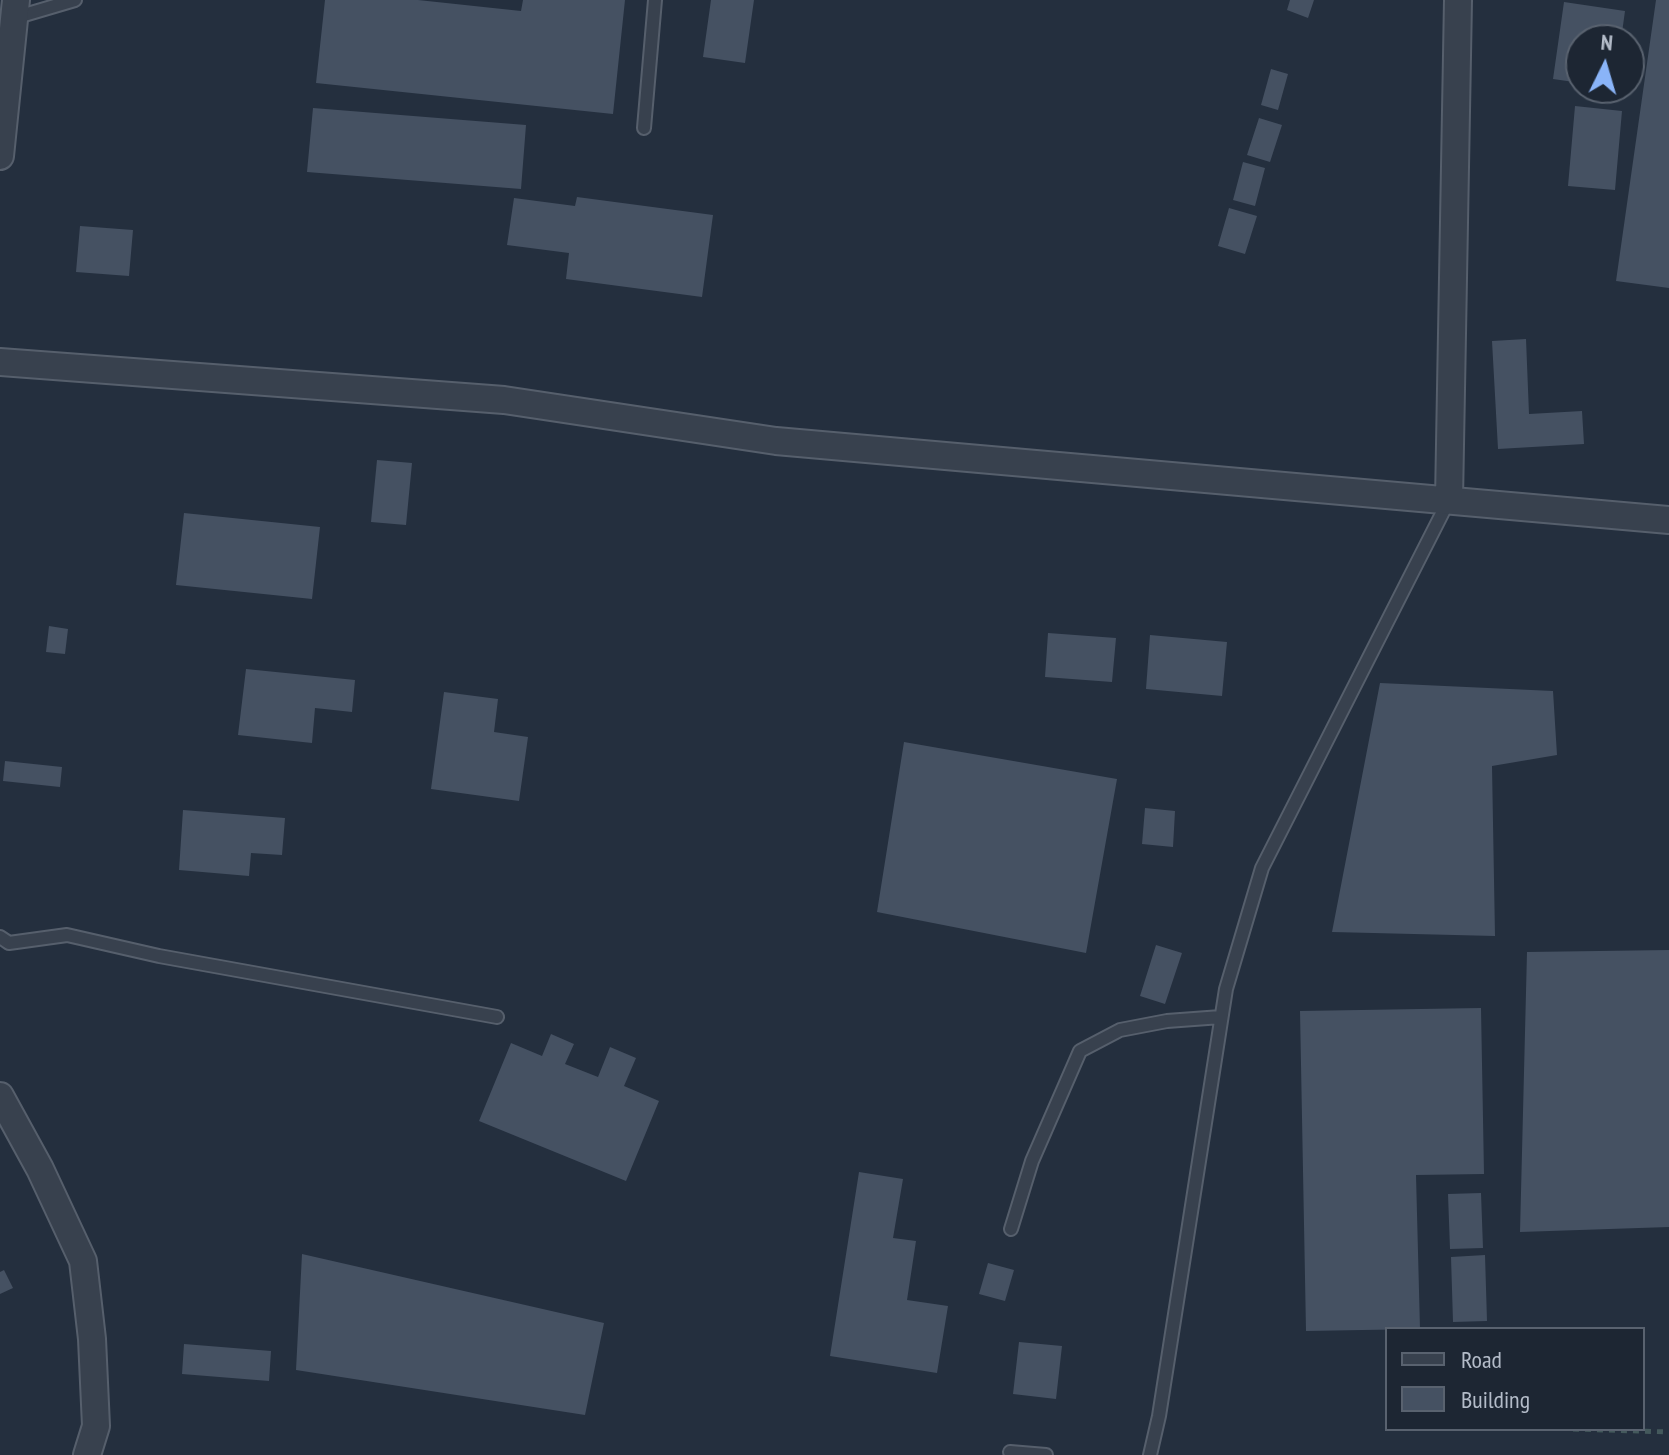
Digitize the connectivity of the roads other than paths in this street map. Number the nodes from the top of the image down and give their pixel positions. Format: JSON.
{"nodes":[{"id":1,"x":75,"y":0,"type":"edge"},
{"id":2,"x":655,"y":0,"type":"edge"},
{"id":3,"x":1458,"y":0,"type":"edge"},
{"id":4,"x":15,"y":9,"type":"edge"},
{"id":5,"x":644,"y":128,"type":"dead end"},
{"id":6,"x":0,"y":156,"type":"edge"},
{"id":7,"x":0,"y":362,"type":"edge"},
{"id":8,"x":1449,"y":500,"type":"junction"},
{"id":9,"x":1669,"y":520,"type":"edge"},
{"id":10,"x":0,"y":937,"type":"edge"},
{"id":11,"x":497,"y":1017,"type":"dead end"},
{"id":12,"x":1221,"y":1017,"type":"junction"},
{"id":13,"x":0,"y":1096,"type":"edge"},
{"id":14,"x":1011,"y":1229,"type":"dead end"},
{"id":15,"x":1010,"y":1452,"type":"dead end"},
{"id":16,"x":87,"y":1455,"type":"edge"},
{"id":17,"x":1046,"y":1455,"type":"edge"},
{"id":18,"x":1150,"y":1455,"type":"edge"}],
"edges":[{"from":1,"to":4,"type":"lane"},
{"from":2,"to":5,"type":"lane"},
{"from":3,"to":8,"type":"street"},
{"from":4,"to":6,"type":"street"},
{"from":7,"to":8,"type":"street"},
{"from":8,"to":9,"type":"street"},
{"from":8,"to":12,"type":"lane"},
{"from":10,"to":11,"type":"lane"},
{"from":12,"to":14,"type":"lane"},
{"from":12,"to":18,"type":"lane"},
{"from":13,"to":16,"type":"street"},
{"from":15,"to":17,"type":"lane"}]}
